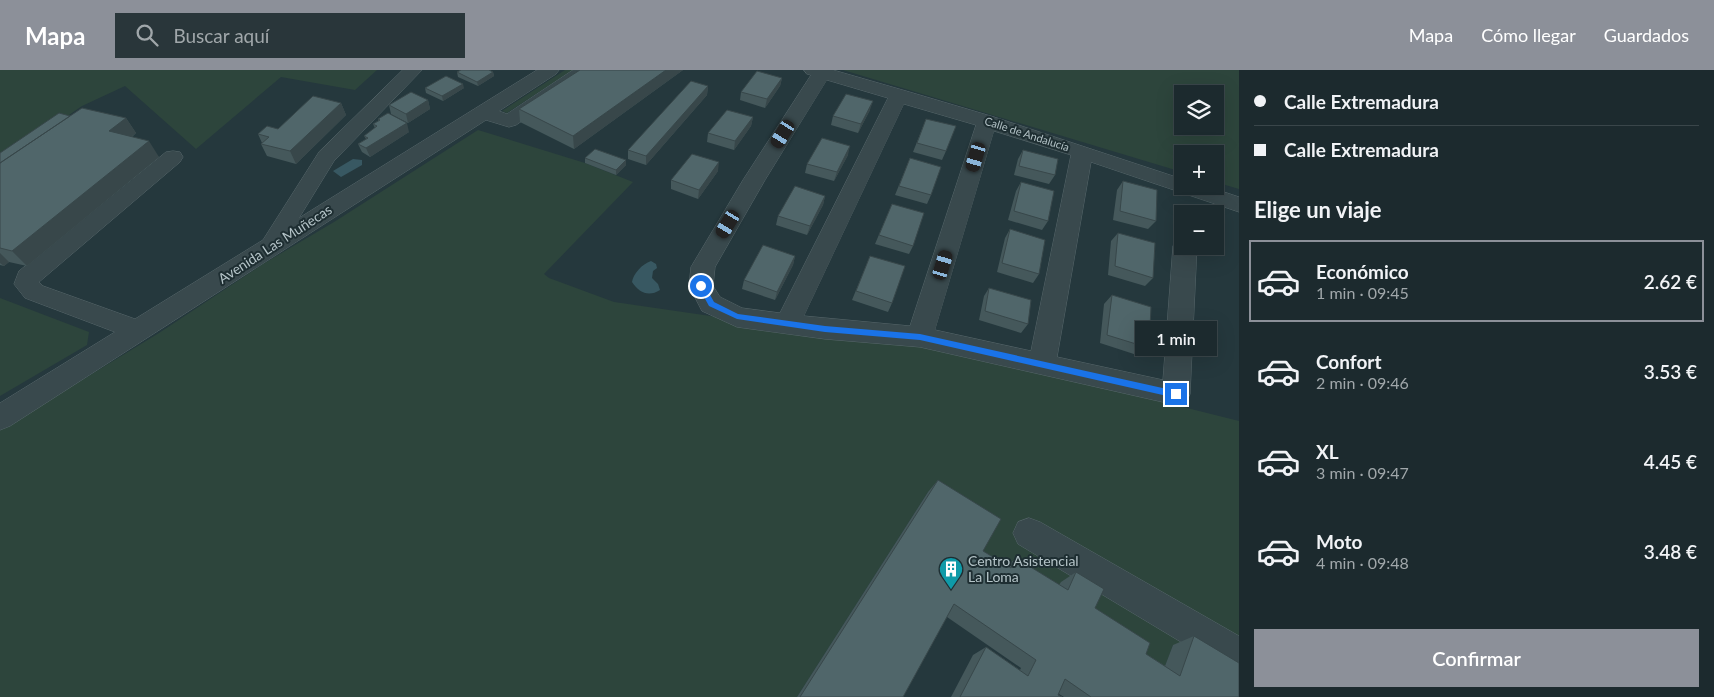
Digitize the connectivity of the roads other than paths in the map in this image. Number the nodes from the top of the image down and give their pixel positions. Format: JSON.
{"nodes":[{"id":1,"x":413,"y":70,"type":"edge"},
{"id":2,"x":550,"y":70,"type":"edge"},
{"id":3,"x":585,"y":70,"type":"edge"},
{"id":4,"x":817,"y":71,"type":"edge"},
{"id":5,"x":899,"y":95,"type":"junction"},
{"id":6,"x":483,"y":112,"type":"junction"},
{"id":7,"x":987,"y":121,"type":"junction"},
{"id":8,"x":1082,"y":152,"type":"junction"},
{"id":9,"x":173,"y":157,"type":"dead end"},
{"id":10,"x":1239,"y":205,"type":"edge"},
{"id":11,"x":271,"y":246,"type":"junction"},
{"id":12,"x":1184,"y":255,"type":"edge"},
{"id":13,"x":787,"y":324,"type":"junction"},
{"id":14,"x":139,"y":331,"type":"junction"},
{"id":15,"x":920,"y":337,"type":"junction"},
{"id":16,"x":1042,"y":363,"type":"junction"},
{"id":17,"x":0,"y":418,"type":"edge"},
{"id":18,"x":1029,"y":533,"type":"dead end"},
{"id":19,"x":1239,"y":656,"type":"edge"}],
"edges":[{"from":1,"to":11,"type":"street"},
{"from":2,"to":6,"type":"street","name":"Avenida Las Muñecas"},
{"from":3,"to":6,"type":"street"},
{"from":4,"to":5,"type":"street","name":"Calle de Andalucía"},
{"from":4,"to":13,"type":"street"},
{"from":5,"to":7,"type":"street","name":"Calle de Andalucía"},
{"from":5,"to":13,"type":"street"},
{"from":6,"to":11,"type":"street","name":"Avenida Las Muñecas"},
{"from":7,"to":8,"type":"street","name":"Calle de Andalucía"},
{"from":7,"to":15,"type":"street"},
{"from":8,"to":10,"type":"street","name":"Calle de Andalucía"},
{"from":8,"to":16,"type":"street"},
{"from":9,"to":14,"type":"street"},
{"from":11,"to":14,"type":"street","name":"Avenida Las Muñecas"},
{"from":12,"to":16,"type":"street"},
{"from":13,"to":15,"type":"street"},
{"from":14,"to":17,"type":"street","name":"Avenida Las Muñecas"},
{"from":15,"to":16,"type":"street"},
{"from":18,"to":19,"type":"street"}]}
